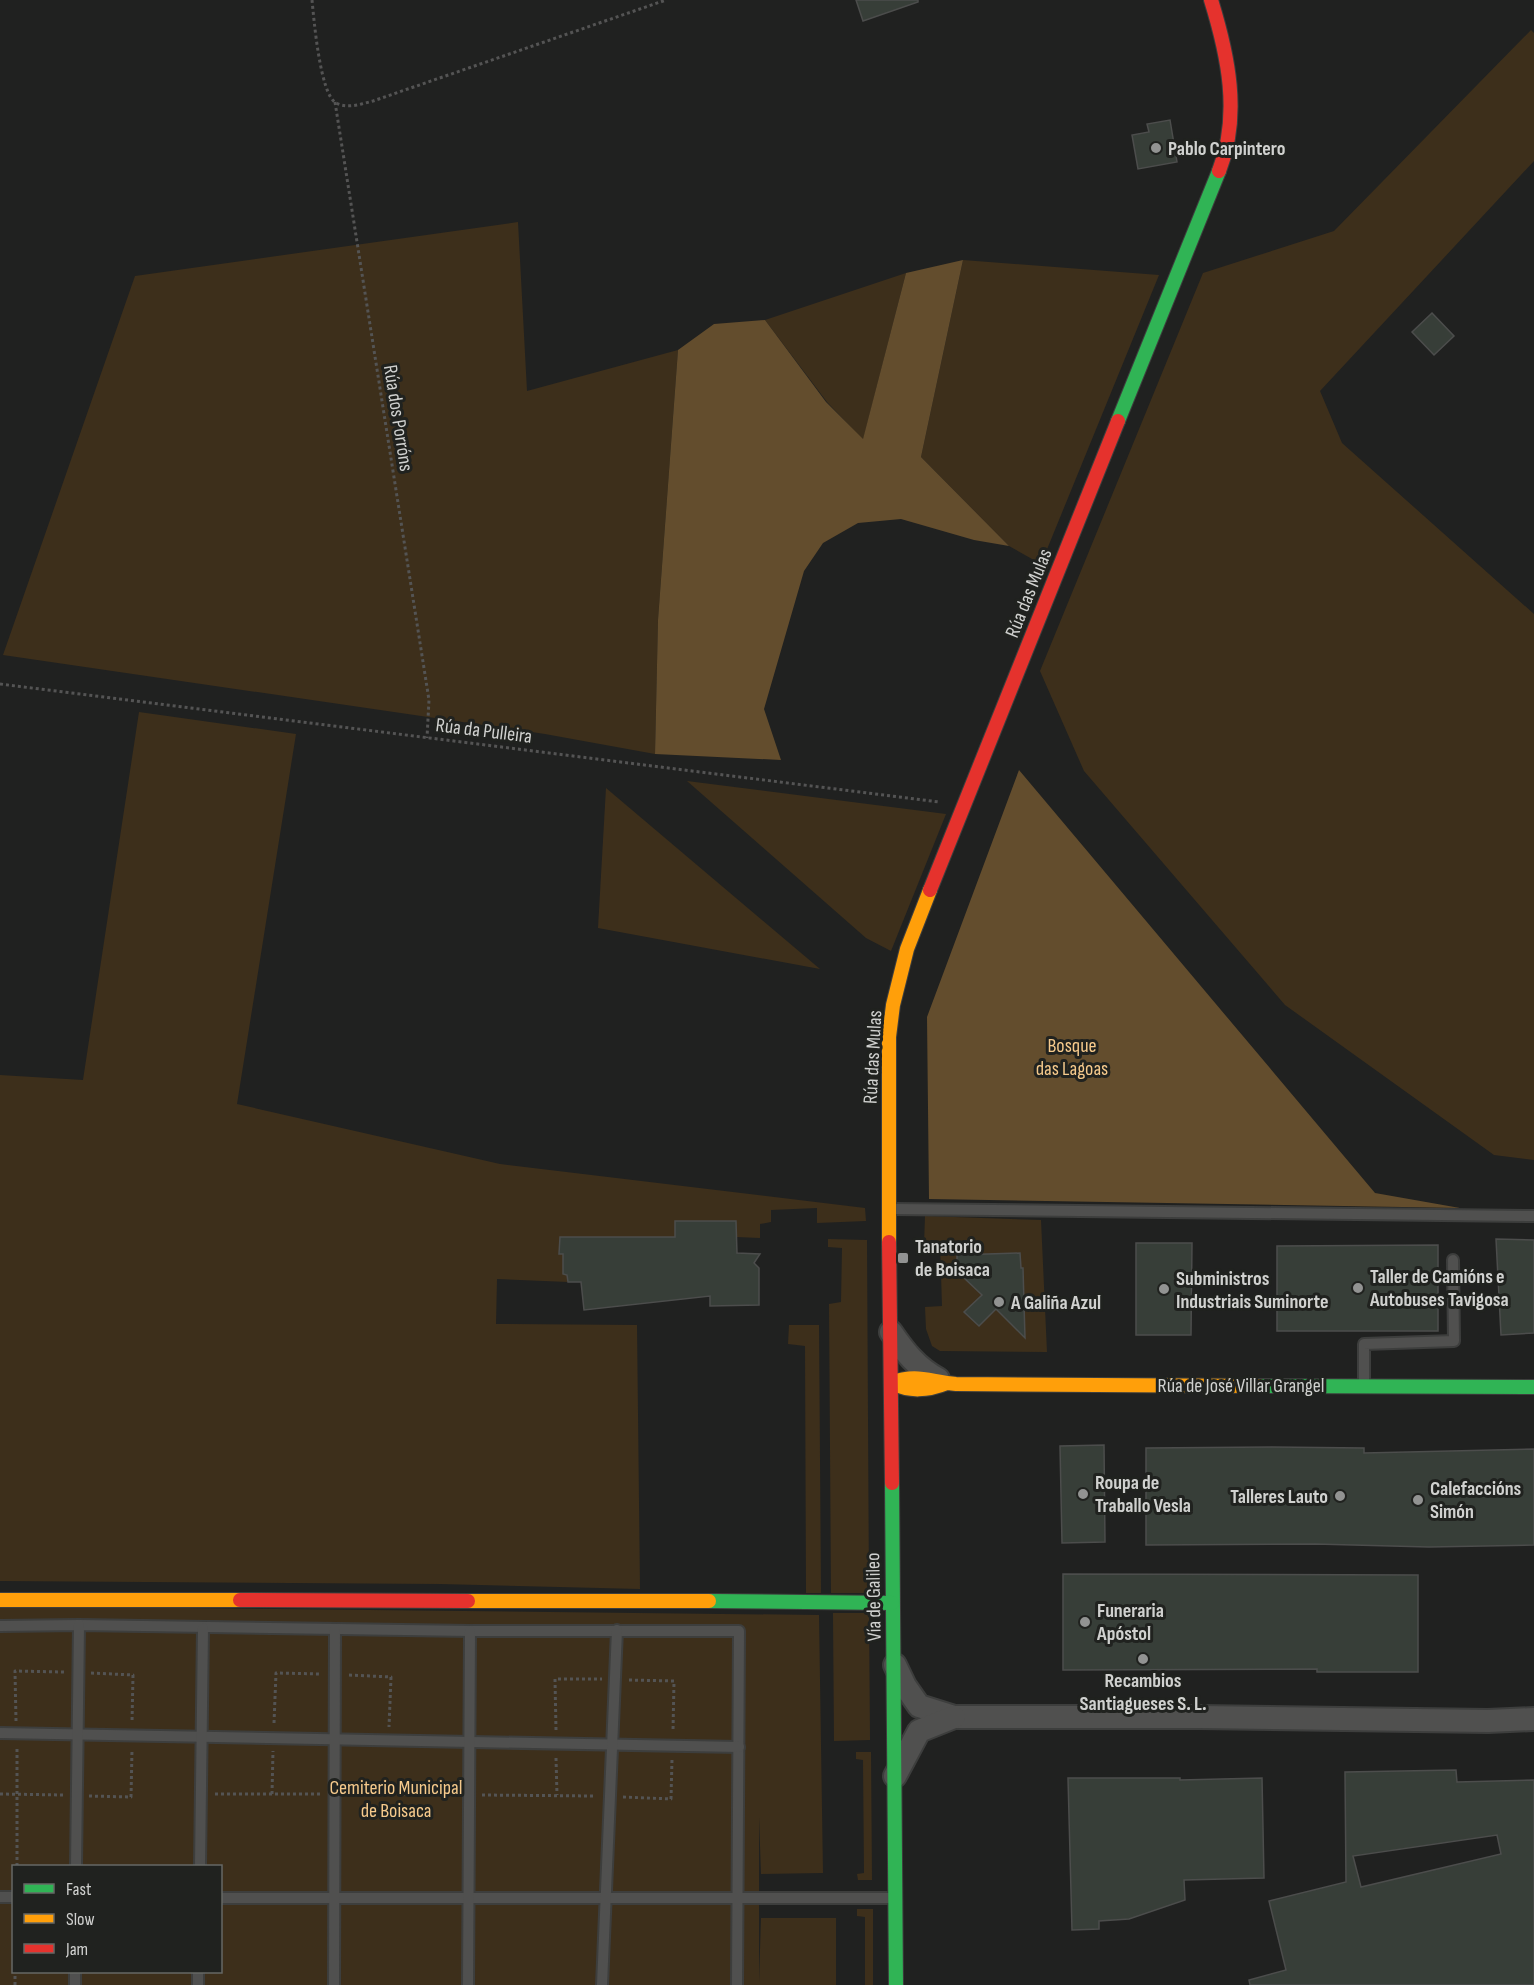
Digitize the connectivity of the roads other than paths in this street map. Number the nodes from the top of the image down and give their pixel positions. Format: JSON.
{"nodes":[{"id":1,"x":1211,"y":0,"type":"edge"},
{"id":2,"x":889,"y":1209,"type":"junction"},
{"id":3,"x":1534,"y":1216,"type":"edge"},
{"id":4,"x":1453,"y":1260,"type":"dead end"},
{"id":5,"x":891,"y":1332,"type":"junction"},
{"id":6,"x":891,"y":1383,"type":"junction"},
{"id":7,"x":947,"y":1383,"type":"junction"},
{"id":8,"x":1364,"y":1386,"type":"junction"},
{"id":9,"x":1534,"y":1388,"type":"edge"},
{"id":10,"x":890,"y":1429,"type":"junction"},
{"id":11,"x":0,"y":1600,"type":"edge"},
{"id":12,"x":892,"y":1603,"type":"junction"},
{"id":13,"x":79,"y":1625,"type":"junction"},
{"id":14,"x":0,"y":1626,"type":"edge"},
{"id":15,"x":203,"y":1628,"type":"junction"},
{"id":16,"x":335,"y":1629,"type":"junction"},
{"id":17,"x":617,"y":1630,"type":"junction"},
{"id":18,"x":470,"y":1631,"type":"junction"},
{"id":19,"x":893,"y":1663,"type":"junction"},
{"id":20,"x":894,"y":1701,"type":"junction"},
{"id":21,"x":919,"y":1706,"type":"junction"},
{"id":22,"x":954,"y":1717,"type":"junction"},
{"id":23,"x":1534,"y":1719,"type":"edge"},
{"id":24,"x":919,"y":1731,"type":"junction"},
{"id":25,"x":0,"y":1733,"type":"edge"},
{"id":26,"x":78,"y":1735,"type":"junction"},
{"id":27,"x":202,"y":1737,"type":"junction"},
{"id":28,"x":894,"y":1737,"type":"junction"},
{"id":29,"x":335,"y":1739,"type":"junction"},
{"id":30,"x":470,"y":1742,"type":"junction"},
{"id":31,"x":612,"y":1744,"type":"junction"},
{"id":32,"x":739,"y":1747,"type":"junction"},
{"id":33,"x":894,"y":1778,"type":"junction"},
{"id":34,"x":76,"y":1865,"type":"edge"},
{"id":35,"x":200,"y":1865,"type":"edge"},
{"id":36,"x":222,"y":1898,"type":"edge"},
{"id":37,"x":334,"y":1898,"type":"junction"},
{"id":38,"x":469,"y":1898,"type":"junction"},
{"id":39,"x":895,"y":1898,"type":"junction"},
{"id":40,"x":606,"y":1899,"type":"junction"},
{"id":41,"x":738,"y":1899,"type":"junction"},
{"id":42,"x":334,"y":1985,"type":"edge"},
{"id":43,"x":468,"y":1985,"type":"edge"},
{"id":44,"x":602,"y":1985,"type":"edge"},
{"id":45,"x":737,"y":1985,"type":"edge"},
{"id":46,"x":896,"y":1985,"type":"edge"}],
"edges":[{"from":1,"to":2,"type":"street","name":"Rúa das Mulas"},
{"from":2,"to":3,"type":"lane"},
{"from":2,"to":5,"type":"street","name":"Vía de Galileo"},
{"from":4,"to":8,"type":"lane"},
{"from":5,"to":6,"type":"street","name":"Vía de Galileo"},
{"from":5,"to":7,"type":"street","name":"Rúa de José Villar Grangel"},
{"from":6,"to":7,"type":"street","name":"Rúa de José Villar Grangel"},
{"from":6,"to":10,"type":"street","name":"Vía de Galileo"},
{"from":7,"to":8,"type":"street","name":"Rúa de José Villar Grangel"},
{"from":7,"to":10,"type":"street","name":"Rúa de José Villar Grangel"},
{"from":8,"to":9,"type":"street","name":"Rúa de José Villar Grangel"},
{"from":10,"to":12,"type":"street","name":"Vía de Galileo"},
{"from":11,"to":12,"type":"street"},
{"from":12,"to":19,"type":"street","name":"Vía de Galileo"},
{"from":13,"to":14,"type":"lane"},
{"from":13,"to":15,"type":"lane"},
{"from":13,"to":26,"type":"lane"},
{"from":15,"to":16,"type":"lane"},
{"from":15,"to":27,"type":"lane"},
{"from":16,"to":18,"type":"lane"},
{"from":16,"to":29,"type":"lane"},
{"from":17,"to":18,"type":"lane"},
{"from":17,"to":31,"type":"lane"},
{"from":17,"to":32,"type":"lane"},
{"from":18,"to":30,"type":"lane"},
{"from":19,"to":20,"type":"street","name":"Vía de Galileo"},
{"from":19,"to":21,"type":"street"},
{"from":20,"to":21,"type":"street"},
{"from":20,"to":28,"type":"street","name":"Vía de Galileo"},
{"from":21,"to":22,"type":"street"},
{"from":21,"to":24,"type":"street"},
{"from":22,"to":23,"type":"street"},
{"from":22,"to":24,"type":"street"},
{"from":24,"to":28,"type":"street"},
{"from":24,"to":33,"type":"street"},
{"from":25,"to":26,"type":"lane"},
{"from":26,"to":27,"type":"lane"},
{"from":26,"to":34,"type":"lane"},
{"from":27,"to":29,"type":"lane"},
{"from":27,"to":35,"type":"lane"},
{"from":28,"to":33,"type":"street","name":"Vía de Galileo"},
{"from":29,"to":30,"type":"lane"},
{"from":29,"to":37,"type":"lane"},
{"from":30,"to":31,"type":"lane"},
{"from":30,"to":38,"type":"lane"},
{"from":31,"to":32,"type":"lane"},
{"from":31,"to":40,"type":"lane"},
{"from":32,"to":41,"type":"lane"},
{"from":33,"to":39,"type":"street","name":"Vía de Galileo"},
{"from":36,"to":37,"type":"lane"},
{"from":37,"to":38,"type":"lane"},
{"from":37,"to":42,"type":"lane"},
{"from":38,"to":40,"type":"lane"},
{"from":38,"to":43,"type":"lane"},
{"from":39,"to":41,"type":"lane"},
{"from":39,"to":46,"type":"street","name":"Vía de Galileo"},
{"from":40,"to":41,"type":"lane"},
{"from":40,"to":44,"type":"lane"},
{"from":41,"to":45,"type":"lane"}]}
